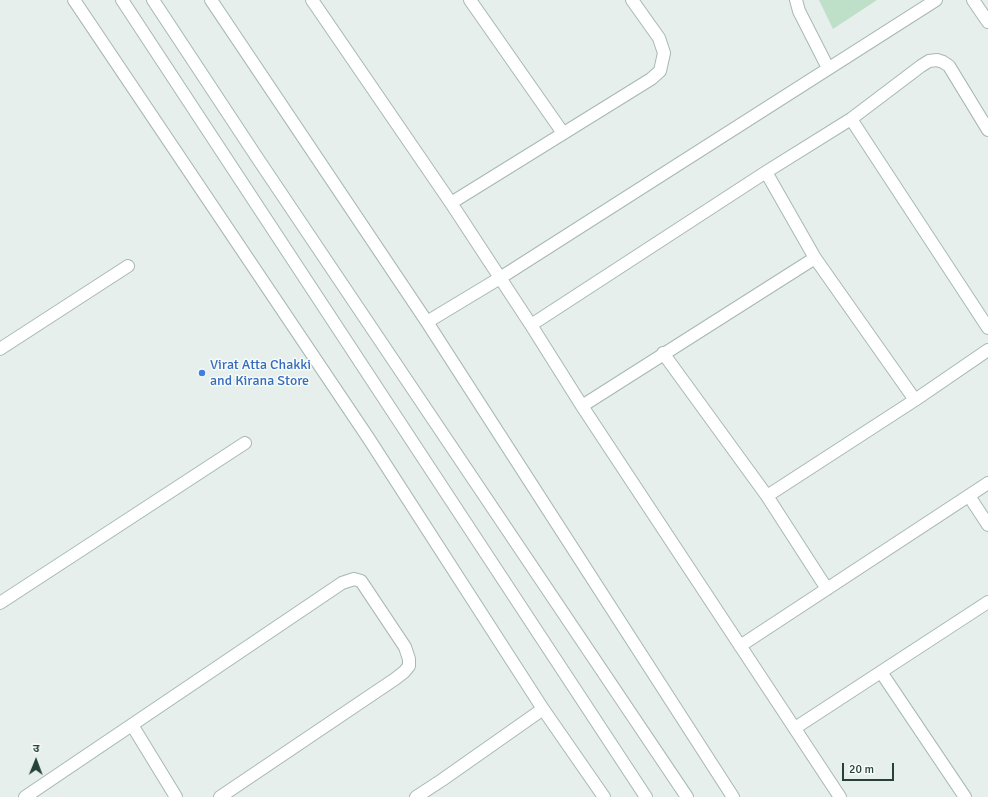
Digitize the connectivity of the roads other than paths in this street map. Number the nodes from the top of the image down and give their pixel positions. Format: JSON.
{"nodes":[{"id":1,"x":74,"y":0,"type":"edge"},
{"id":2,"x":122,"y":0,"type":"edge"},
{"id":3,"x":153,"y":0,"type":"edge"},
{"id":4,"x":212,"y":0,"type":"edge"},
{"id":5,"x":312,"y":0,"type":"edge"},
{"id":6,"x":470,"y":0,"type":"edge"},
{"id":7,"x":632,"y":0,"type":"edge"},
{"id":8,"x":796,"y":0,"type":"edge"},
{"id":9,"x":936,"y":0,"type":"edge"},
{"id":10,"x":973,"y":0,"type":"edge"},
{"id":11,"x":988,"y":22,"type":"edge"},
{"id":12,"x":828,"y":68,"type":"junction"},
{"id":13,"x":851,"y":119,"type":"junction"},
{"id":14,"x":988,"y":130,"type":"edge"},
{"id":15,"x":563,"y":133,"type":"junction"},
{"id":16,"x":766,"y":172,"type":"junction"},
{"id":17,"x":450,"y":203,"type":"junction"},
{"id":18,"x":815,"y":258,"type":"junction"},
{"id":19,"x":128,"y":266,"type":"dead end"},
{"id":20,"x":500,"y":278,"type":"junction"},
{"id":21,"x":427,"y":322,"type":"junction"},
{"id":22,"x":531,"y":325,"type":"junction"},
{"id":23,"x":988,"y":328,"type":"edge"},
{"id":24,"x":0,"y":349,"type":"edge"},
{"id":25,"x":988,"y":350,"type":"edge"},
{"id":26,"x":663,"y":354,"type":"junction"},
{"id":27,"x":915,"y":400,"type":"junction"},
{"id":28,"x":582,"y":406,"type":"junction"},
{"id":29,"x":245,"y":443,"type":"dead end"},
{"id":30,"x":988,"y":483,"type":"edge"},
{"id":31,"x":767,"y":496,"type":"junction"},
{"id":32,"x":969,"y":496,"type":"junction"},
{"id":33,"x":988,"y":525,"type":"edge"},
{"id":34,"x":827,"y":589,"type":"junction"},
{"id":35,"x":988,"y":602,"type":"edge"},
{"id":36,"x":0,"y":603,"type":"edge"},
{"id":37,"x":740,"y":646,"type":"junction"},
{"id":38,"x":881,"y":672,"type":"junction"},
{"id":39,"x":543,"y":710,"type":"junction"},
{"id":40,"x":132,"y":725,"type":"junction"},
{"id":41,"x":795,"y":728,"type":"junction"},
{"id":42,"x":25,"y":797,"type":"edge"},
{"id":43,"x":176,"y":797,"type":"edge"},
{"id":44,"x":220,"y":797,"type":"edge"},
{"id":45,"x":416,"y":797,"type":"edge"},
{"id":46,"x":604,"y":797,"type":"edge"},
{"id":47,"x":646,"y":797,"type":"edge"},
{"id":48,"x":687,"y":797,"type":"edge"},
{"id":49,"x":733,"y":797,"type":"edge"},
{"id":50,"x":840,"y":797,"type":"edge"},
{"id":51,"x":965,"y":797,"type":"edge"}],
"edges":[{"from":1,"to":39,"type":"street"},
{"from":2,"to":47,"type":"street"},
{"from":3,"to":48,"type":"street"},
{"from":4,"to":21,"type":"street"},
{"from":5,"to":17,"type":"street"},
{"from":6,"to":15,"type":"street"},
{"from":7,"to":15,"type":"street"},
{"from":8,"to":12,"type":"street"},
{"from":9,"to":12,"type":"street"},
{"from":10,"to":11,"type":"street"},
{"from":12,"to":20,"type":"street"},
{"from":13,"to":14,"type":"street"},
{"from":13,"to":16,"type":"street"},
{"from":13,"to":23,"type":"street"},
{"from":15,"to":17,"type":"street"},
{"from":16,"to":18,"type":"street"},
{"from":16,"to":22,"type":"street"},
{"from":17,"to":20,"type":"street"},
{"from":18,"to":26,"type":"street"},
{"from":18,"to":27,"type":"street"},
{"from":19,"to":24,"type":"street"},
{"from":20,"to":21,"type":"street"},
{"from":20,"to":22,"type":"street"},
{"from":21,"to":49,"type":"street"},
{"from":22,"to":28,"type":"street"},
{"from":25,"to":27,"type":"street"},
{"from":26,"to":28,"type":"street"},
{"from":26,"to":31,"type":"street"},
{"from":27,"to":31,"type":"street"},
{"from":28,"to":37,"type":"street"},
{"from":29,"to":36,"type":"street"},
{"from":30,"to":32,"type":"street"},
{"from":31,"to":34,"type":"street"},
{"from":32,"to":33,"type":"street"},
{"from":32,"to":34,"type":"street"},
{"from":34,"to":37,"type":"street"},
{"from":35,"to":38,"type":"street"},
{"from":37,"to":41,"type":"street"},
{"from":38,"to":41,"type":"street"},
{"from":38,"to":51,"type":"street"},
{"from":39,"to":45,"type":"street"},
{"from":39,"to":46,"type":"street"},
{"from":40,"to":42,"type":"street"},
{"from":40,"to":43,"type":"street"},
{"from":40,"to":44,"type":"street"},
{"from":41,"to":50,"type":"street"}]}
